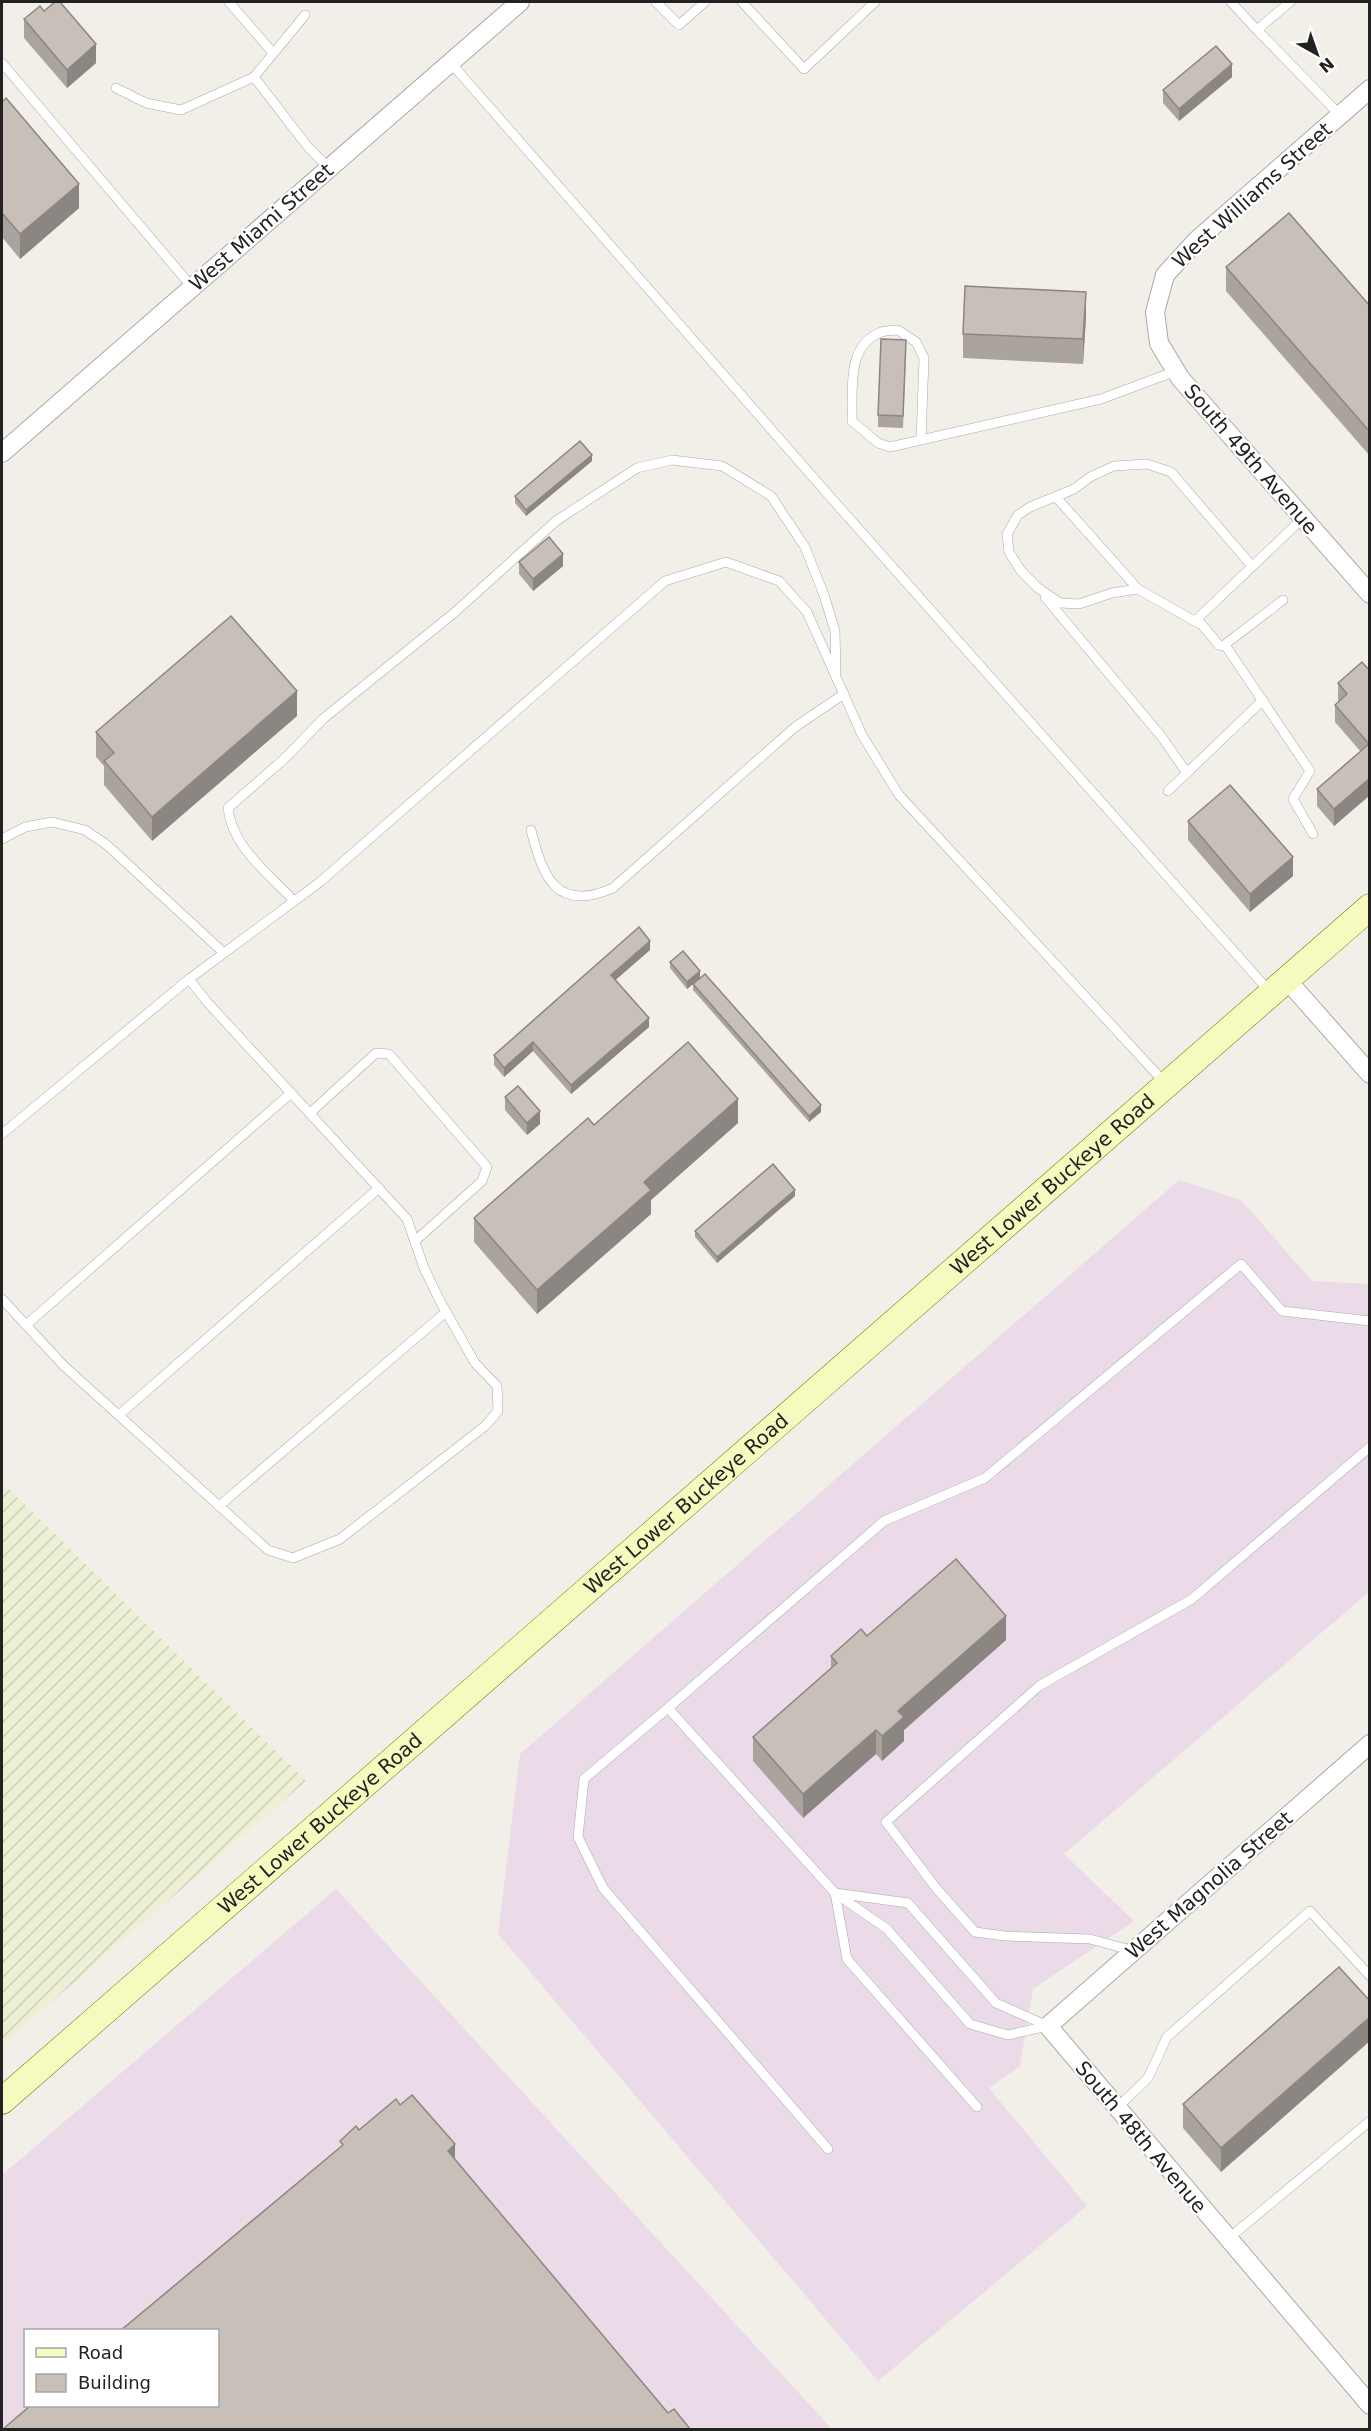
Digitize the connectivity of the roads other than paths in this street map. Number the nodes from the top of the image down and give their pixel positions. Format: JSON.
{"nodes":[{"id":1,"x":229,"y":2,"type":"edge"},
{"id":2,"x":520,"y":2,"type":"edge"},
{"id":3,"x":657,"y":2,"type":"edge"},
{"id":4,"x":705,"y":2,"type":"edge"},
{"id":5,"x":742,"y":2,"type":"edge"},
{"id":6,"x":875,"y":2,"type":"edge"},
{"id":7,"x":1231,"y":2,"type":"edge"},
{"id":8,"x":1290,"y":2,"type":"edge"},
{"id":9,"x":305,"y":15,"type":"dead end"},
{"id":10,"x":1257,"y":30,"type":"junction"},
{"id":11,"x":273,"y":53,"type":"junction"},
{"id":12,"x":450,"y":62,"type":"junction"},
{"id":13,"x":2,"y":63,"type":"edge"},
{"id":14,"x":254,"y":77,"type":"junction"},
{"id":15,"x":116,"y":88,"type":"dead end"},
{"id":16,"x":1370,"y":89,"type":"edge"},
{"id":17,"x":1340,"y":115,"type":"junction"},
{"id":18,"x":329,"y":168,"type":"junction"},
{"id":19,"x":192,"y":287,"type":"junction"},
{"id":20,"x":1155,"y":312,"type":"joint"},
{"id":21,"x":1176,"y":371,"type":"junction"},
{"id":22,"x":921,"y":440,"type":"junction"},
{"id":23,"x":2,"y":453,"type":"edge"},
{"id":24,"x":1056,"y":497,"type":"junction"},
{"id":25,"x":1303,"y":518,"type":"junction"},
{"id":26,"x":1252,"y":566,"type":"junction"},
{"id":27,"x":1038,"y":588,"type":"junction"},
{"id":28,"x":1138,"y":589,"type":"junction"},
{"id":29,"x":1370,"y":594,"type":"edge"},
{"id":30,"x":1283,"y":600,"type":"dead end"},
{"id":31,"x":1198,"y":622,"type":"junction"},
{"id":32,"x":1225,"y":645,"type":"junction"},
{"id":33,"x":836,"y":678,"type":"junction"},
{"id":34,"x":844,"y":694,"type":"junction"},
{"id":35,"x":1263,"y":700,"type":"junction"},
{"id":36,"x":1187,"y":773,"type":"junction"},
{"id":37,"x":1168,"y":791,"type":"dead end"},
{"id":38,"x":531,"y":830,"type":"dead end"},
{"id":39,"x":1313,"y":834,"type":"dead end"},
{"id":40,"x":2,"y":839,"type":"edge"},
{"id":41,"x":294,"y":901,"type":"junction"},
{"id":42,"x":1370,"y":908,"type":"edge"},
{"id":43,"x":224,"y":953,"type":"junction"},
{"id":44,"x":189,"y":979,"type":"junction"},
{"id":45,"x":1279,"y":986,"type":"junction"},
{"id":46,"x":1370,"y":1074,"type":"edge"},
{"id":47,"x":1166,"y":1084,"type":"junction"},
{"id":48,"x":291,"y":1093,"type":"junction"},
{"id":49,"x":310,"y":1113,"type":"junction"},
{"id":50,"x":2,"y":1134,"type":"edge"},
{"id":51,"x":379,"y":1188,"type":"junction"},
{"id":52,"x":415,"y":1241,"type":"junction"},
{"id":53,"x":2,"y":1299,"type":"edge"},
{"id":54,"x":446,"y":1312,"type":"junction"},
{"id":55,"x":1370,"y":1321,"type":"edge"},
{"id":56,"x":26,"y":1325,"type":"junction"},
{"id":57,"x":119,"y":1415,"type":"junction"},
{"id":58,"x":1370,"y":1447,"type":"edge"},
{"id":59,"x":219,"y":1506,"type":"junction"},
{"id":60,"x":668,"y":1708,"type":"junction"},
{"id":61,"x":1370,"y":1744,"type":"edge"},
{"id":62,"x":835,"y":1893,"type":"junction"},
{"id":63,"x":1134,"y":1951,"type":"junction"},
{"id":64,"x":1370,"y":1976,"type":"edge"},
{"id":65,"x":1048,"y":2026,"type":"junction"},
{"id":66,"x":2,"y":2101,"type":"edge"},
{"id":67,"x":977,"y":2107,"type":"dead end"},
{"id":68,"x":1117,"y":2108,"type":"junction"},
{"id":69,"x":1370,"y":2121,"type":"edge"},
{"id":70,"x":828,"y":2149,"type":"dead end"},
{"id":71,"x":1228,"y":2239,"type":"junction"},
{"id":72,"x":1370,"y":2404,"type":"edge"}],
"edges":[{"from":1,"to":11,"type":"lane"},
{"from":2,"to":12,"type":"street","name":"West Miami Street"},
{"from":3,"to":4,"type":"lane"},
{"from":5,"to":6,"type":"lane"},
{"from":7,"to":10,"type":"lane"},
{"from":8,"to":10,"type":"lane"},
{"from":9,"to":11,"type":"lane"},
{"from":10,"to":17,"type":"lane"},
{"from":11,"to":14,"type":"lane"},
{"from":12,"to":18,"type":"street","name":"West Miami Street"},
{"from":12,"to":45,"type":"lane"},
{"from":13,"to":19,"type":"lane"},
{"from":14,"to":15,"type":"lane"},
{"from":14,"to":18,"type":"lane"},
{"from":16,"to":17,"type":"street","name":"West Williams Street"},
{"from":17,"to":20,"type":"street","name":"West Williams Street"},
{"from":18,"to":19,"type":"street","name":"West Miami Street"},
{"from":19,"to":23,"type":"street","name":"West Miami Street"},
{"from":20,"to":21,"type":"street","name":"South 49th Avenue"},
{"from":21,"to":22,"type":"lane"},
{"from":21,"to":25,"type":"street","name":"South 49th Avenue"},
{"from":22,"to":22,"type":"lane"},
{"from":24,"to":26,"type":"lane"},
{"from":24,"to":27,"type":"lane"},
{"from":24,"to":28,"type":"lane"},
{"from":25,"to":26,"type":"lane"},
{"from":25,"to":29,"type":"street","name":"South 49th Avenue"},
{"from":26,"to":31,"type":"lane"},
{"from":27,"to":28,"type":"lane"},
{"from":27,"to":36,"type":"lane"},
{"from":28,"to":31,"type":"lane"},
{"from":30,"to":32,"type":"lane"},
{"from":31,"to":32,"type":"lane"},
{"from":32,"to":35,"type":"lane"},
{"from":33,"to":34,"type":"lane"},
{"from":33,"to":41,"type":"lane"},
{"from":33,"to":41,"type":"lane"},
{"from":34,"to":38,"type":"lane"},
{"from":34,"to":47,"type":"lane"},
{"from":35,"to":36,"type":"lane"},
{"from":35,"to":39,"type":"lane"},
{"from":36,"to":37,"type":"lane"},
{"from":40,"to":43,"type":"lane"},
{"from":41,"to":43,"type":"lane"},
{"from":42,"to":45,"type":"main road","name":"West Lower Buckeye Road"},
{"from":43,"to":44,"type":"lane"},
{"from":44,"to":48,"type":"lane"},
{"from":44,"to":50,"type":"lane"},
{"from":45,"to":46,"type":"street"},
{"from":45,"to":47,"type":"main road","name":"West Lower Buckeye Road"},
{"from":47,"to":66,"type":"main road","name":"West Lower Buckeye Road"},
{"from":48,"to":49,"type":"lane"},
{"from":48,"to":56,"type":"lane"},
{"from":49,"to":51,"type":"lane"},
{"from":49,"to":52,"type":"lane"},
{"from":51,"to":52,"type":"lane"},
{"from":51,"to":57,"type":"lane"},
{"from":52,"to":54,"type":"lane"},
{"from":53,"to":56,"type":"lane"},
{"from":54,"to":59,"type":"lane"},
{"from":54,"to":59,"type":"lane"},
{"from":55,"to":60,"type":"lane"},
{"from":56,"to":57,"type":"lane"},
{"from":57,"to":59,"type":"lane"},
{"from":58,"to":63,"type":"lane"},
{"from":60,"to":62,"type":"lane"},
{"from":60,"to":70,"type":"lane"},
{"from":61,"to":63,"type":"street","name":"West Magnolia Street"},
{"from":62,"to":65,"type":"lane"},
{"from":62,"to":65,"type":"lane"},
{"from":62,"to":67,"type":"lane"},
{"from":63,"to":65,"type":"street","name":"West Magnolia Street"},
{"from":64,"to":68,"type":"lane"},
{"from":65,"to":68,"type":"street","name":"South 48th Avenue"},
{"from":68,"to":71,"type":"street","name":"South 48th Avenue"},
{"from":69,"to":71,"type":"lane"},
{"from":71,"to":72,"type":"street","name":"South 48th Avenue"}]}
